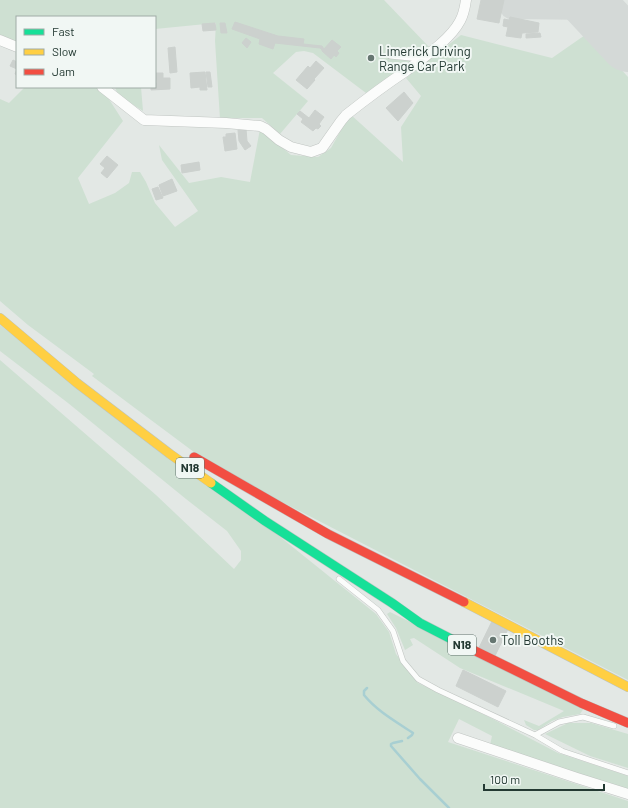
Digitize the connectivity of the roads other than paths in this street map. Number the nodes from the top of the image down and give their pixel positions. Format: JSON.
{"nodes":[{"id":1,"x":466,"y":0,"type":"edge"},
{"id":2,"x":0,"y":40,"type":"edge"},
{"id":3,"x":16,"y":47,"type":"edge"},
{"id":4,"x":390,"y":56,"type":"dead end"},
{"id":5,"x":421,"y":60,"type":"junction"},
{"id":6,"x":103,"y":88,"type":"edge"},
{"id":7,"x":0,"y":309,"type":"edge"},
{"id":8,"x":0,"y":318,"type":"edge"},
{"id":9,"x":156,"y":432,"type":"dead end"},
{"id":10,"x":186,"y":452,"type":"dead end"},
{"id":11,"x":306,"y":547,"type":"junction"},
{"id":12,"x":327,"y":568,"type":"dead end"},
{"id":13,"x":333,"y":573,"type":"dead end"},
{"id":14,"x":628,"y":687,"type":"edge"},
{"id":15,"x":624,"y":725,"type":"edge"},
{"id":16,"x":535,"y":736,"type":"junction"},
{"id":17,"x":458,"y":738,"type":"dead end"},
{"id":18,"x":628,"y":773,"type":"edge"},
{"id":19,"x":628,"y":794,"type":"edge"}],
"edges":[{"from":1,"to":5,"type":"street"},
{"from":2,"to":3,"type":"street"},
{"from":4,"to":5,"type":"lane"},
{"from":5,"to":6,"type":"street"},
{"from":7,"to":9,"type":"highway"},
{"from":8,"to":11,"type":"highway","number":"N18"},
{"from":10,"to":14,"type":"highway","number":"N18"},
{"from":11,"to":12,"type":"lane"},
{"from":11,"to":15,"type":"highway","number":"N18"},
{"from":13,"to":16,"type":"lane"},
{"from":15,"to":16,"type":"lane"},
{"from":16,"to":18,"type":"lane"},
{"from":17,"to":19,"type":"street"}]}
